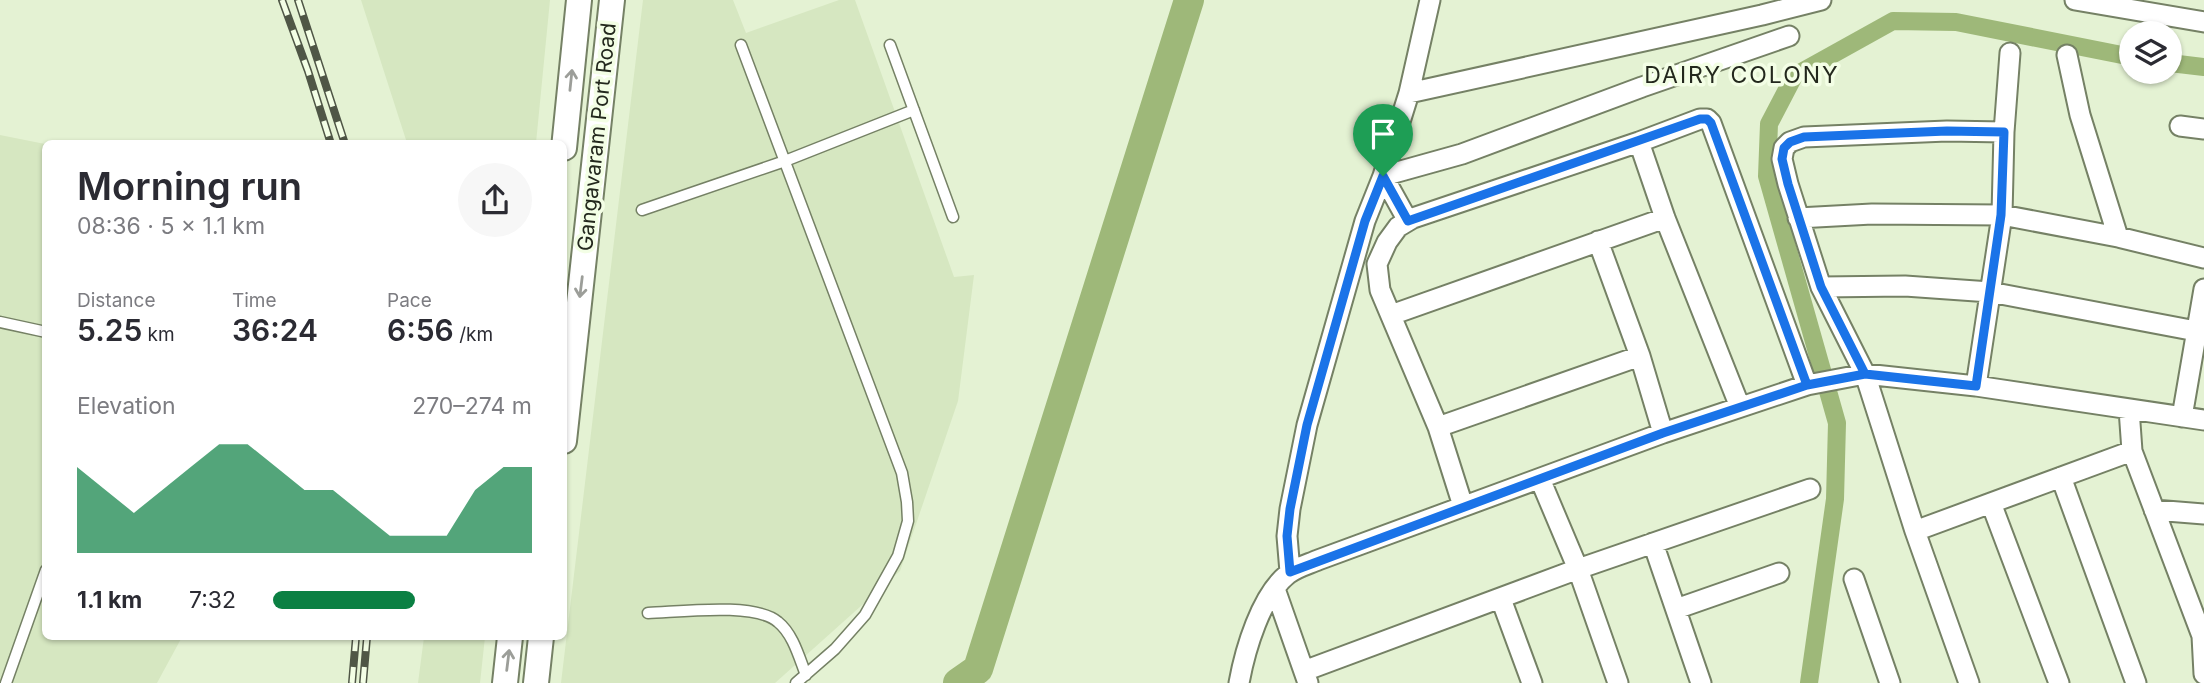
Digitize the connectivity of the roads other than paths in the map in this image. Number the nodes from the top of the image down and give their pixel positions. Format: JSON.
{"nodes":[{"id":1,"x":579,"y":0,"type":"edge"},
{"id":2,"x":612,"y":0,"type":"edge"},
{"id":3,"x":1430,"y":0,"type":"edge"},
{"id":4,"x":1821,"y":0,"type":"edge"},
{"id":5,"x":2075,"y":0,"type":"edge"},
{"id":6,"x":2204,"y":22,"type":"edge"},
{"id":7,"x":1789,"y":36,"type":"dead end"},
{"id":8,"x":741,"y":45,"type":"dead end"},
{"id":9,"x":890,"y":46,"type":"dead end"},
{"id":10,"x":2010,"y":53,"type":"dead end"},
{"id":11,"x":2067,"y":55,"type":"dead end"},
{"id":12,"x":1409,"y":93,"type":"junction"},
{"id":13,"x":914,"y":110,"type":"junction"},
{"id":14,"x":2180,"y":126,"type":"dead end"},
{"id":15,"x":2204,"y":130,"type":"edge"},
{"id":16,"x":2004,"y":132,"type":"junction"},
{"id":17,"x":565,"y":140,"type":"edge"},
{"id":18,"x":1639,"y":142,"type":"junction"},
{"id":19,"x":785,"y":161,"type":"junction"},
{"id":20,"x":1383,"y":176,"type":"junction"},
{"id":21,"x":642,"y":211,"type":"dead end"},
{"id":22,"x":2001,"y":215,"type":"junction"},
{"id":23,"x":953,"y":217,"type":"dead end"},
{"id":24,"x":1665,"y":218,"type":"junction"},
{"id":25,"x":1798,"y":218,"type":"junction"},
{"id":26,"x":1408,"y":221,"type":"junction"},
{"id":27,"x":2118,"y":237,"type":"junction"},
{"id":28,"x":1598,"y":241,"type":"junction"},
{"id":29,"x":2204,"y":258,"type":"edge"},
{"id":30,"x":1821,"y":287,"type":"junction"},
{"id":31,"x":2204,"y":289,"type":"edge"},
{"id":32,"x":1990,"y":292,"type":"junction"},
{"id":33,"x":1391,"y":315,"type":"junction"},
{"id":34,"x":0,"y":321,"type":"edge"},
{"id":35,"x":42,"y":330,"type":"edge"},
{"id":36,"x":2196,"y":331,"type":"junction"},
{"id":37,"x":1640,"y":356,"type":"junction"},
{"id":38,"x":1865,"y":374,"type":"junction"},
{"id":39,"x":1807,"y":385,"type":"junction"},
{"id":40,"x":1976,"y":386,"type":"junction"},
{"id":41,"x":1740,"y":407,"type":"junction"},
{"id":42,"x":2129,"y":409,"type":"junction"},
{"id":43,"x":567,"y":413,"type":"edge"},
{"id":44,"x":2182,"y":417,"type":"junction"},
{"id":45,"x":2204,"y":420,"type":"edge"},
{"id":46,"x":1438,"y":427,"type":"junction"},
{"id":47,"x":1663,"y":433,"type":"junction"},
{"id":48,"x":2132,"y":451,"type":"junction"},
{"id":49,"x":2061,"y":477,"type":"junction"},
{"id":50,"x":1540,"y":479,"type":"junction"},
{"id":51,"x":1810,"y":489,"type":"dead end"},
{"id":52,"x":1991,"y":503,"type":"junction"},
{"id":53,"x":1463,"y":506,"type":"junction"},
{"id":54,"x":2154,"y":510,"type":"junction"},
{"id":55,"x":2204,"y":514,"type":"edge"},
{"id":56,"x":1915,"y":531,"type":"junction"},
{"id":57,"x":1653,"y":543,"type":"junction"},
{"id":58,"x":1577,"y":569,"type":"junction"},
{"id":59,"x":1290,"y":572,"type":"junction"},
{"id":60,"x":1779,"y":573,"type":"dead end"},
{"id":61,"x":1854,"y":579,"type":"dead end"},
{"id":62,"x":42,"y":581,"type":"edge"},
{"id":63,"x":1275,"y":589,"type":"junction"},
{"id":64,"x":1501,"y":599,"type":"junction"},
{"id":65,"x":1675,"y":609,"type":"junction"},
{"id":66,"x":648,"y":613,"type":"dead end"},
{"id":67,"x":2203,"y":631,"type":"edge"},
{"id":68,"x":510,"y":640,"type":"edge"},
{"id":69,"x":541,"y":640,"type":"edge"},
{"id":70,"x":2204,"y":674,"type":"edge"},
{"id":71,"x":806,"y":675,"type":"junction"},
{"id":72,"x":1306,"y":677,"type":"edge"},
{"id":73,"x":6,"y":683,"type":"edge"},
{"id":74,"x":505,"y":683,"type":"edge"},
{"id":75,"x":536,"y":683,"type":"edge"},
{"id":76,"x":796,"y":683,"type":"edge"},
{"id":77,"x":1239,"y":683,"type":"edge"},
{"id":78,"x":1532,"y":683,"type":"edge"},
{"id":79,"x":1618,"y":683,"type":"edge"},
{"id":80,"x":1701,"y":683,"type":"edge"},
{"id":81,"x":1889,"y":683,"type":"edge"},
{"id":82,"x":1969,"y":683,"type":"edge"},
{"id":83,"x":2059,"y":683,"type":"edge"},
{"id":84,"x":2136,"y":683,"type":"edge"}],
"edges":[{"from":17,"to":1,"type":"street","name":"Gangavaram Port Road","one_way":true},
{"from":2,"to":43,"type":"street","name":"Gangavaram Port Road","one_way":true},
{"from":3,"to":12,"type":"street"},
{"from":4,"to":12,"type":"street"},
{"from":5,"to":6,"type":"street"},
{"from":7,"to":20,"type":"street"},
{"from":8,"to":19,"type":"lane"},
{"from":9,"to":13,"type":"lane"},
{"from":10,"to":16,"type":"street"},
{"from":11,"to":27,"type":"street"},
{"from":12,"to":20,"type":"street"},
{"from":13,"to":19,"type":"lane"},
{"from":13,"to":23,"type":"lane"},
{"from":14,"to":15,"type":"street"},
{"from":16,"to":22,"type":"street"},
{"from":16,"to":25,"type":"street"},
{"from":18,"to":24,"type":"street"},
{"from":18,"to":26,"type":"street"},
{"from":18,"to":39,"type":"street"},
{"from":19,"to":21,"type":"lane"},
{"from":19,"to":71,"type":"lane"},
{"from":20,"to":26,"type":"street"},
{"from":20,"to":59,"type":"street"},
{"from":22,"to":25,"type":"street"},
{"from":22,"to":27,"type":"street"},
{"from":22,"to":32,"type":"street"},
{"from":24,"to":28,"type":"street"},
{"from":24,"to":41,"type":"street"},
{"from":25,"to":30,"type":"street"},
{"from":26,"to":33,"type":"street"},
{"from":27,"to":29,"type":"street"},
{"from":28,"to":33,"type":"street"},
{"from":28,"to":37,"type":"street"},
{"from":30,"to":32,"type":"street"},
{"from":30,"to":38,"type":"street"},
{"from":31,"to":36,"type":"street"},
{"from":32,"to":36,"type":"street"},
{"from":32,"to":40,"type":"street"},
{"from":33,"to":46,"type":"street"},
{"from":34,"to":35,"type":"lane"},
{"from":36,"to":44,"type":"street"},
{"from":37,"to":46,"type":"street"},
{"from":37,"to":47,"type":"street"},
{"from":38,"to":39,"type":"street"},
{"from":38,"to":40,"type":"street"},
{"from":38,"to":56,"type":"street"},
{"from":39,"to":41,"type":"street"},
{"from":40,"to":42,"type":"street"},
{"from":41,"to":47,"type":"street"},
{"from":42,"to":44,"type":"street"},
{"from":42,"to":48,"type":"street"},
{"from":44,"to":45,"type":"street"},
{"from":46,"to":53,"type":"street"},
{"from":47,"to":50,"type":"street"},
{"from":48,"to":49,"type":"street"},
{"from":48,"to":54,"type":"street"},
{"from":49,"to":52,"type":"street"},
{"from":49,"to":84,"type":"street"},
{"from":50,"to":53,"type":"street"},
{"from":50,"to":58,"type":"street"},
{"from":51,"to":57,"type":"street"},
{"from":52,"to":56,"type":"street"},
{"from":52,"to":83,"type":"street"},
{"from":53,"to":59,"type":"street"},
{"from":54,"to":55,"type":"street"},
{"from":54,"to":67,"type":"street"},
{"from":56,"to":82,"type":"street"},
{"from":57,"to":58,"type":"street"},
{"from":57,"to":65,"type":"street"},
{"from":58,"to":64,"type":"street"},
{"from":58,"to":79,"type":"street"},
{"from":59,"to":63,"type":"street"},
{"from":60,"to":65,"type":"street"},
{"from":61,"to":81,"type":"street"},
{"from":62,"to":73,"type":"lane"},
{"from":63,"to":72,"type":"street"},
{"from":63,"to":77,"type":"street"},
{"from":64,"to":72,"type":"street"},
{"from":64,"to":78,"type":"street"},
{"from":65,"to":80,"type":"street"},
{"from":66,"to":71,"type":"lane"},
{"from":67,"to":70,"type":"street"},
{"from":74,"to":68,"type":"street","one_way":true},
{"from":69,"to":75,"type":"street"},
{"from":71,"to":76,"type":"lane"}]}
